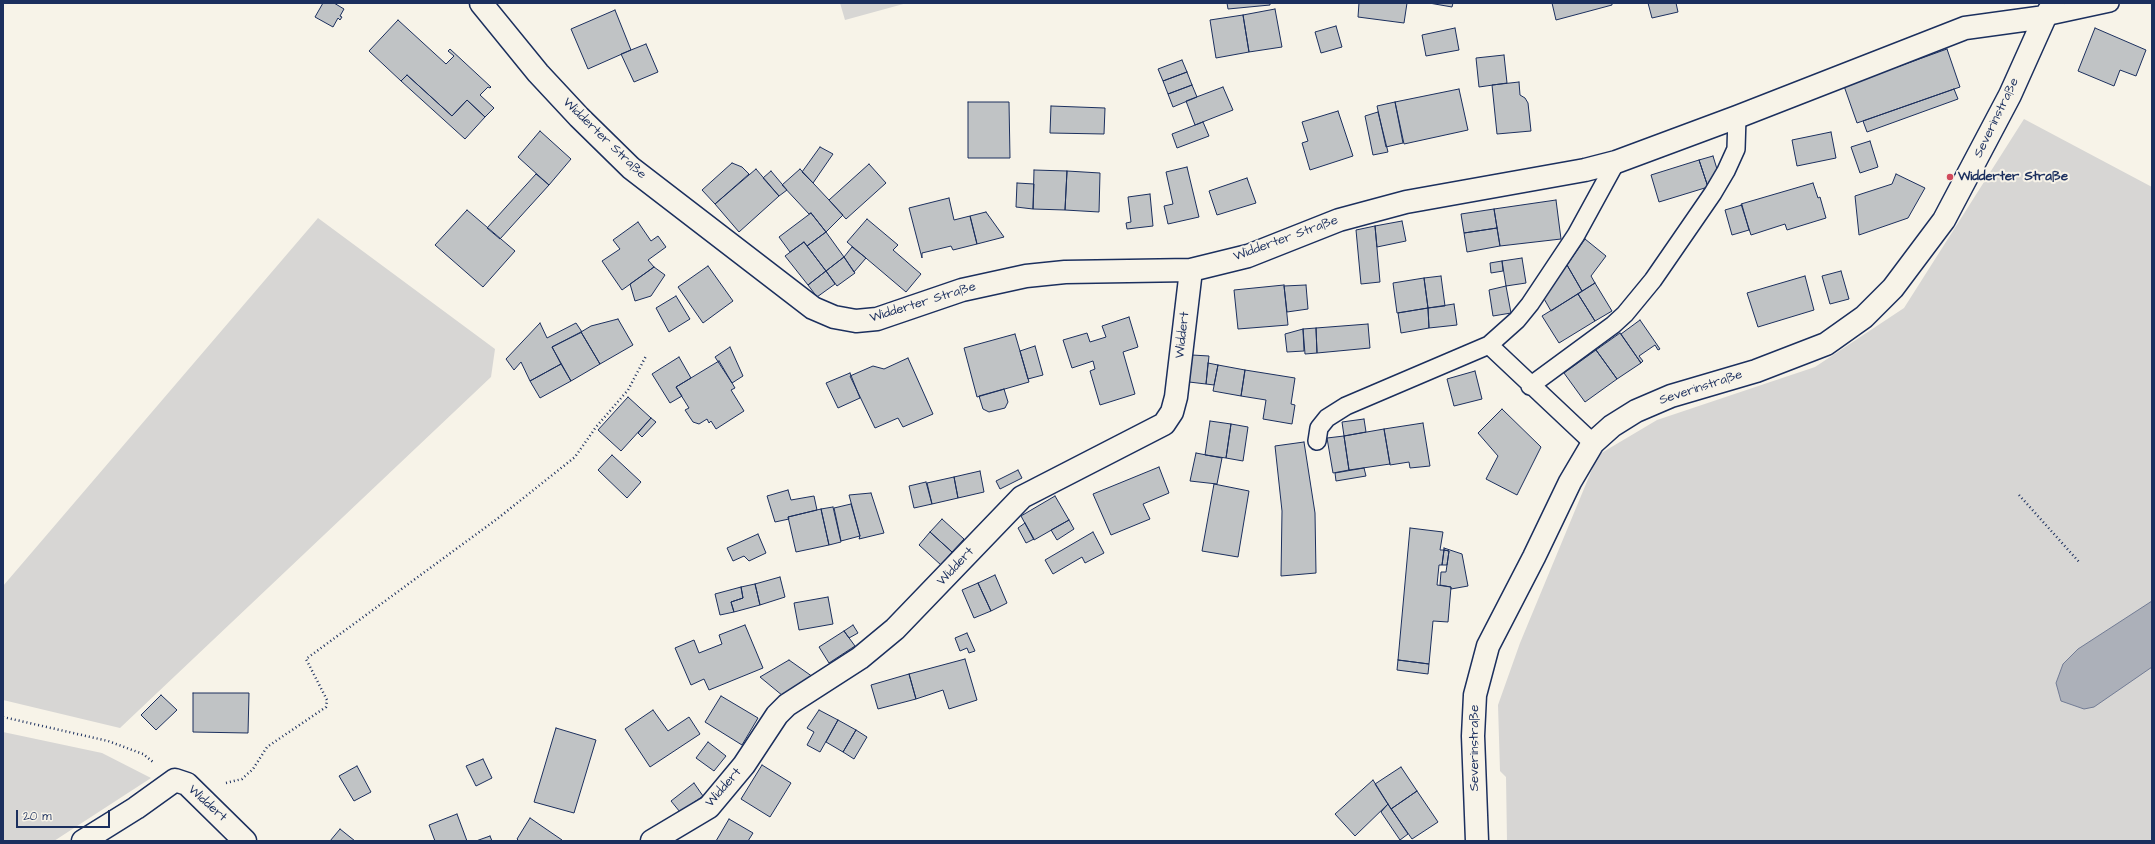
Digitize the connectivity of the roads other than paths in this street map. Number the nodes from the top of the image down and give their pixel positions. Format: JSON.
{"nodes":[{"id":1,"x":481,"y":3,"type":"edge"},
{"id":2,"x":2110,"y":3,"type":"edge"},
{"id":3,"x":2049,"y":10,"type":"edge"},
{"id":4,"x":1737,"y":117,"type":"junction"},
{"id":5,"x":1616,"y":162,"type":"junction"},
{"id":6,"x":1191,"y":270,"type":"junction"},
{"id":7,"x":1488,"y":345,"type":"junction"},
{"id":8,"x":1530,"y":386,"type":"junction"},
{"id":9,"x":1317,"y":441,"type":"dead end"},
{"id":10,"x":1593,"y":443,"type":"junction"},
{"id":11,"x":83,"y":841,"type":"edge"},
{"id":12,"x":245,"y":841,"type":"edge"},
{"id":13,"x":652,"y":841,"type":"edge"},
{"id":14,"x":1477,"y":841,"type":"edge"}],
"edges":[{"from":1,"to":6,"type":"street","name":"Widderter Straße"},
{"from":2,"to":3,"type":"lane"},
{"from":3,"to":4,"type":"street","name":"Widderter Straße"},
{"from":3,"to":10,"type":"street","name":"Severinstraße"},
{"from":4,"to":5,"type":"street","name":"Widderter Straße"},
{"from":4,"to":8,"type":"lane"},
{"from":5,"to":6,"type":"street","name":"Widderter Straße"},
{"from":5,"to":7,"type":"lane"},
{"from":6,"to":13,"type":"street","name":"Widdert"},
{"from":7,"to":8,"type":"lane"},
{"from":7,"to":9,"type":"lane"},
{"from":8,"to":10,"type":"lane"},
{"from":10,"to":14,"type":"street","name":"Severinstraße"},
{"from":11,"to":12,"type":"street","name":"Widdert"}]}
